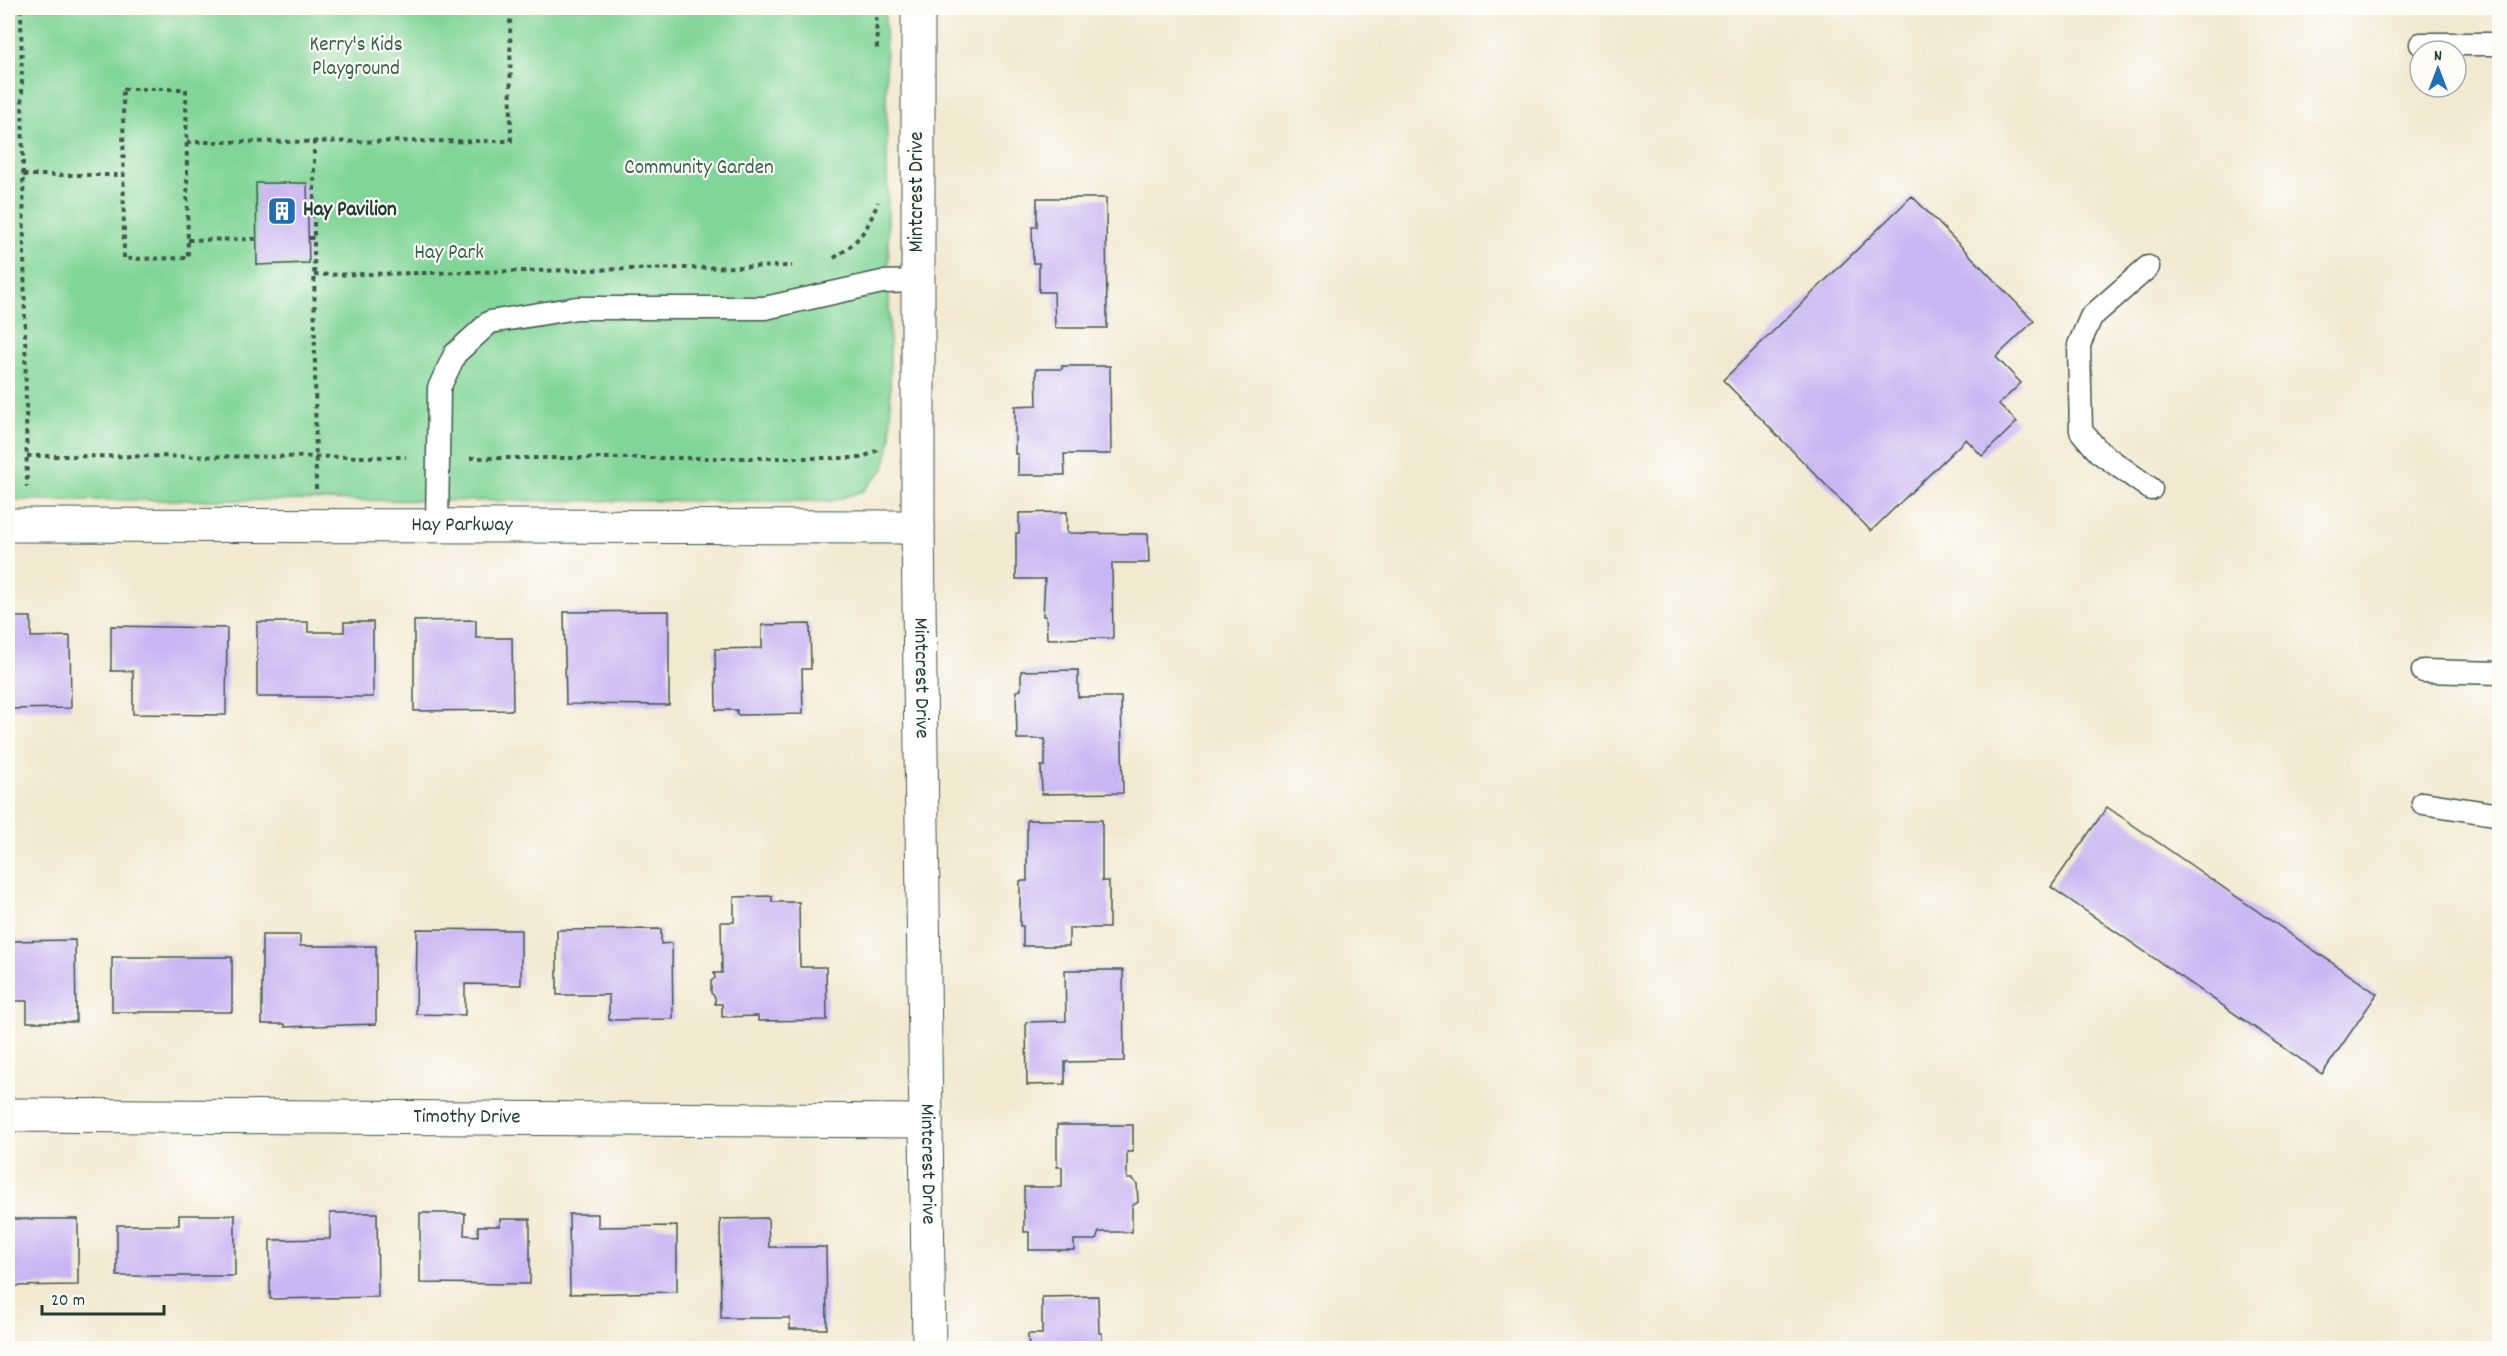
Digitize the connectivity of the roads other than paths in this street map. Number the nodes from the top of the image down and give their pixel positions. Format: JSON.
{"nodes":[{"id":1,"x":918,"y":8,"type":"edge"},
{"id":2,"x":2468,"y":44,"type":"edge"},
{"id":3,"x":2499,"y":44,"type":"edge"},
{"id":4,"x":2148,"y":267,"type":"dead end"},
{"id":5,"x":918,"y":281,"type":"junction"},
{"id":6,"x":2151,"y":489,"type":"dead end"},
{"id":7,"x":18,"y":525,"type":"edge"},
{"id":8,"x":437,"y":527,"type":"junction"},
{"id":9,"x":918,"y":527,"type":"junction"},
{"id":10,"x":2423,"y":671,"type":"dead end"},
{"id":11,"x":2499,"y":673,"type":"edge"},
{"id":12,"x":2423,"y":803,"type":"dead end"},
{"id":13,"x":2499,"y":815,"type":"edge"},
{"id":14,"x":8,"y":1115,"type":"edge"},
{"id":15,"x":926,"y":1120,"type":"junction"},
{"id":16,"x":929,"y":1348,"type":"edge"}],
"edges":[{"from":1,"to":5,"type":"street","name":"Mintcrest Drive"},
{"from":2,"to":3,"type":"lane"},
{"from":4,"to":6,"type":"lane"},
{"from":5,"to":8,"type":"lane"},
{"from":5,"to":9,"type":"street","name":"Mintcrest Drive"},
{"from":7,"to":8,"type":"street","name":"Hay Parkway"},
{"from":8,"to":9,"type":"street","name":"Hay Parkway"},
{"from":9,"to":15,"type":"street","name":"Mintcrest Drive"},
{"from":10,"to":11,"type":"lane"},
{"from":12,"to":13,"type":"lane"},
{"from":14,"to":15,"type":"street","name":"Timothy Drive"},
{"from":15,"to":16,"type":"street","name":"Mintcrest Drive"}]}
